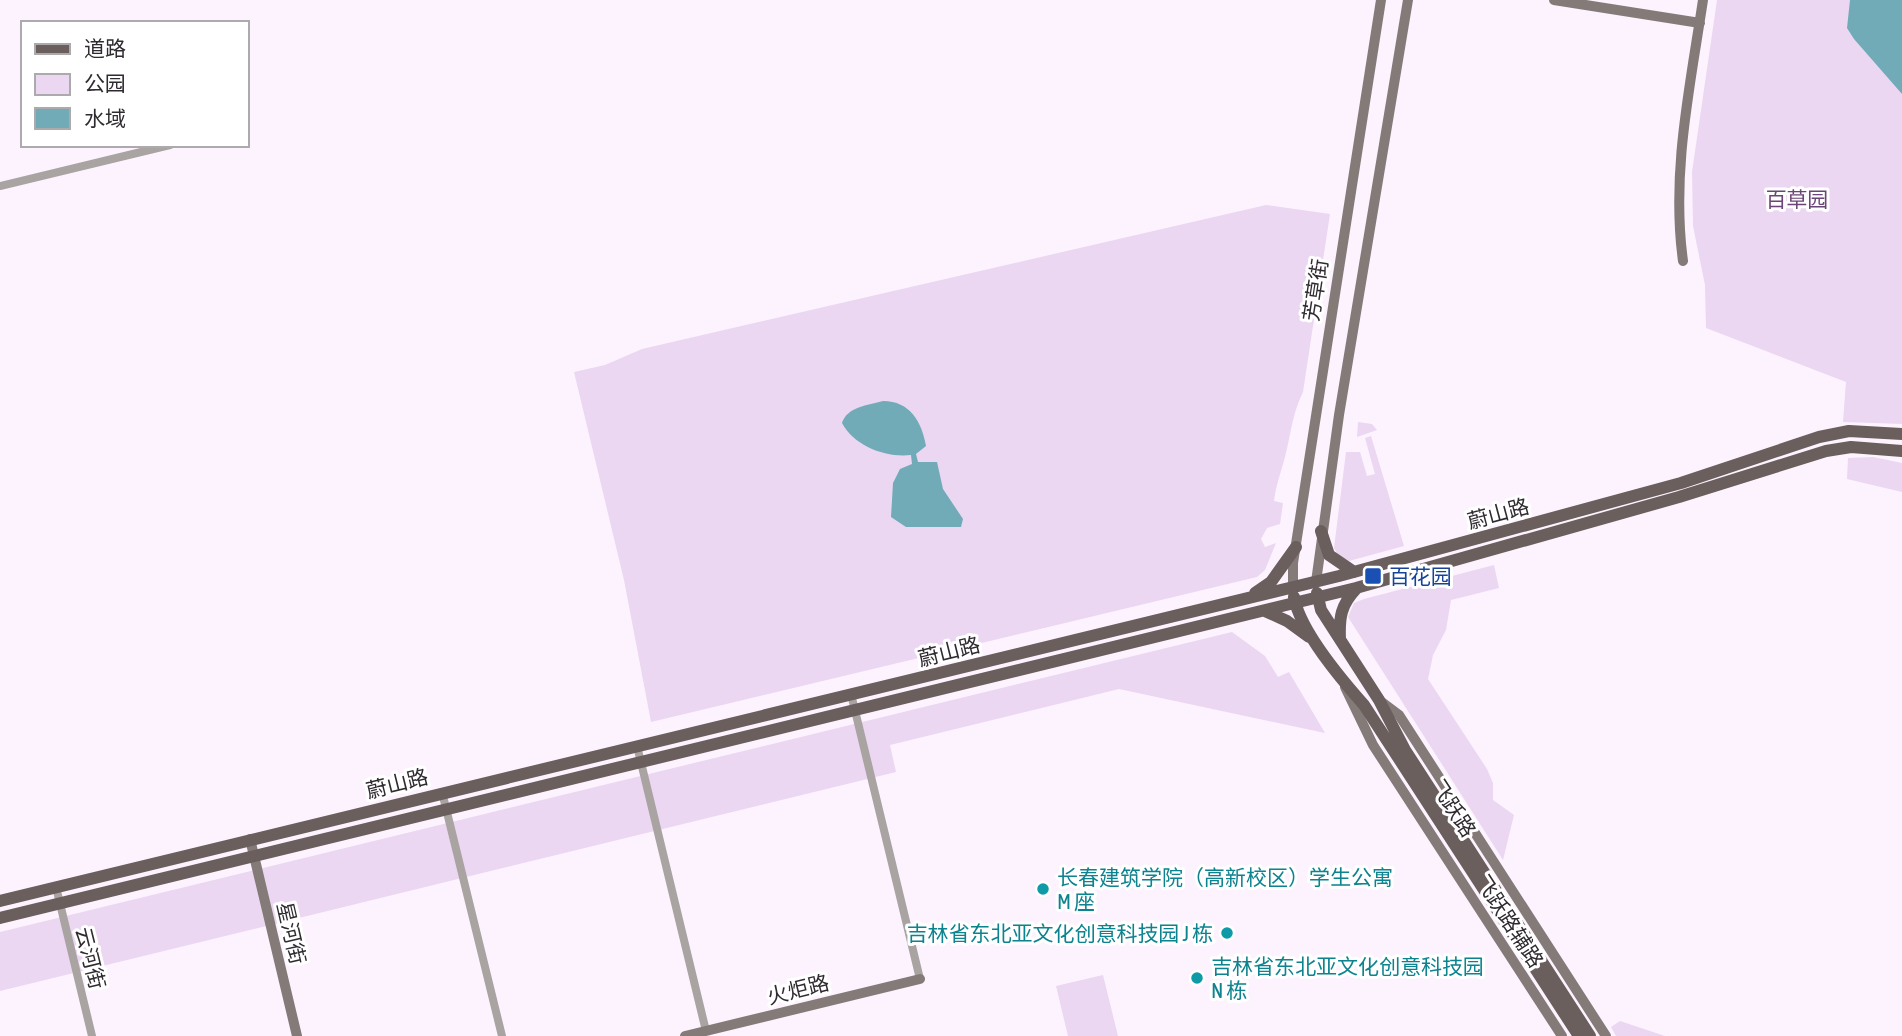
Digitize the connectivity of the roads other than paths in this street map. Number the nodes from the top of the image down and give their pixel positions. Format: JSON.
{"nodes":[{"id":1,"x":1381,"y":0,"type":"edge"},
{"id":2,"x":1408,"y":0,"type":"edge"},
{"id":3,"x":1554,"y":0,"type":"edge"},
{"id":4,"x":1703,"y":0,"type":"edge"},
{"id":5,"x":1700,"y":23,"type":"junction"},
{"id":6,"x":162,"y":147,"type":"edge"},
{"id":7,"x":0,"y":186,"type":"edge"},
{"id":8,"x":1683,"y":261,"type":"dead end"},
{"id":9,"x":1319,"y":395,"type":"junction"},
{"id":10,"x":1342,"y":399,"type":"junction"},
{"id":11,"x":1902,"y":434,"type":"edge"},
{"id":12,"x":1902,"y":451,"type":"edge"},
{"id":13,"x":1321,"y":531,"type":"junction"},
{"id":14,"x":1296,"y":547,"type":"junction"},
{"id":15,"x":1354,"y":572,"type":"junction"},
{"id":16,"x":1315,"y":582,"type":"junction"},
{"id":17,"x":1293,"y":587,"type":"junction"},
{"id":18,"x":1356,"y":588,"type":"junction"},
{"id":19,"x":1248,"y":597,"type":"junction"},
{"id":20,"x":1318,"y":598,"type":"junction"},
{"id":21,"x":1295,"y":603,"type":"junction"},
{"id":22,"x":1265,"y":611,"type":"junction"},
{"id":23,"x":1340,"y":639,"type":"junction"},
{"id":24,"x":1317,"y":643,"type":"junction"},
{"id":25,"x":1343,"y":681,"type":"junction"},
{"id":26,"x":851,"y":694,"type":"junction"},
{"id":27,"x":1379,"y":700,"type":"junction"},
{"id":28,"x":855,"y":710,"type":"junction"},
{"id":29,"x":637,"y":746,"type":"junction"},
{"id":30,"x":641,"y":762,"type":"junction"},
{"id":31,"x":442,"y":792,"type":"junction"},
{"id":32,"x":446,"y":809,"type":"junction"},
{"id":33,"x":250,"y":839,"type":"junction"},
{"id":34,"x":254,"y":855,"type":"junction"},
{"id":35,"x":1452,"y":867,"type":"junction"},
{"id":36,"x":1476,"y":878,"type":"junction"},
{"id":37,"x":56,"y":887,"type":"junction"},
{"id":38,"x":0,"y":901,"type":"edge"},
{"id":39,"x":60,"y":903,"type":"junction"},
{"id":40,"x":0,"y":918,"type":"edge"},
{"id":41,"x":1507,"y":926,"type":"junction"},
{"id":42,"x":1513,"y":959,"type":"junction"},
{"id":43,"x":920,"y":979,"type":"joint"},
{"id":44,"x":706,"y":1031,"type":"junction"},
{"id":45,"x":92,"y":1036,"type":"edge"},
{"id":46,"x":297,"y":1036,"type":"edge"},
{"id":47,"x":502,"y":1036,"type":"edge"},
{"id":48,"x":685,"y":1036,"type":"edge"},
{"id":49,"x":1562,"y":1036,"type":"edge"},
{"id":50,"x":1579,"y":1036,"type":"edge"},
{"id":51,"x":1590,"y":1036,"type":"edge"},
{"id":52,"x":1606,"y":1036,"type":"edge"}],
"edges":[{"from":1,"to":9,"type":"street","name":"芳草街"},
{"from":2,"to":10,"type":"street","name":"芳草街"},
{"from":3,"to":5,"type":"street"},
{"from":4,"to":5,"type":"street"},
{"from":5,"to":8,"type":"street"},
{"from":6,"to":7,"type":"street"},
{"from":9,"to":10,"type":"street"},
{"from":9,"to":14,"type":"street","name":"芳草街"},
{"from":10,"to":13,"type":"street","name":"芳草街"},
{"from":11,"to":15,"type":"main road","name":"蔚山路"},
{"from":12,"to":18,"type":"main road","name":"蔚山路"},
{"from":13,"to":15,"type":"main road"},
{"from":13,"to":16,"type":"street","name":"芳草街"},
{"from":14,"to":17,"type":"street","name":"芳草街"},
{"from":14,"to":19,"type":"main road"},
{"from":15,"to":16,"type":"main road","name":"蔚山路"},
{"from":16,"to":17,"type":"main road","name":"蔚山路"},
{"from":16,"to":20,"type":"main road","name":"飞跃路"},
{"from":17,"to":19,"type":"main road","name":"蔚山路"},
{"from":17,"to":21,"type":"main road"},
{"from":18,"to":20,"type":"main road","name":"蔚山路"},
{"from":18,"to":23,"type":"main road"},
{"from":19,"to":26,"type":"main road","name":"蔚山路"},
{"from":20,"to":21,"type":"main road","name":"蔚山路"},
{"from":20,"to":23,"type":"main road","name":"飞跃路"},
{"from":21,"to":22,"type":"main road","name":"蔚山路"},
{"from":21,"to":24,"type":"main road","name":"飞跃路"},
{"from":22,"to":24,"type":"main road"},
{"from":22,"to":28,"type":"main road","name":"蔚山路"},
{"from":23,"to":27,"type":"main road","name":"飞跃路"},
{"from":24,"to":25,"type":"main road","name":"飞跃路"},
{"from":25,"to":35,"type":"street","name":"飞跃路辅路"},
{"from":25,"to":36,"type":"main road","name":"飞跃路"},
{"from":26,"to":28,"type":"street"},
{"from":26,"to":29,"type":"main road","name":"蔚山路"},
{"from":27,"to":51,"type":"main road","name":"飞跃路"},
{"from":27,"to":52,"type":"street","name":"飞跃路辅路"},
{"from":28,"to":30,"type":"main road","name":"蔚山路"},
{"from":28,"to":43,"type":"street"},
{"from":29,"to":30,"type":"street"},
{"from":29,"to":31,"type":"main road","name":"蔚山路"},
{"from":30,"to":32,"type":"main road","name":"蔚山路"},
{"from":30,"to":44,"type":"street"},
{"from":31,"to":32,"type":"street"},
{"from":31,"to":33,"type":"main road","name":"蔚山路"},
{"from":32,"to":34,"type":"main road","name":"蔚山路"},
{"from":32,"to":47,"type":"street"},
{"from":33,"to":34,"type":"street","name":"星河街"},
{"from":33,"to":37,"type":"main road","name":"蔚山路"},
{"from":34,"to":39,"type":"main road","name":"蔚山路"},
{"from":34,"to":46,"type":"street","name":"星河街"},
{"from":35,"to":36,"type":"street"},
{"from":35,"to":42,"type":"street","name":"飞跃路辅路"},
{"from":36,"to":41,"type":"main road","name":"飞跃路"},
{"from":37,"to":38,"type":"main road","name":"蔚山路"},
{"from":37,"to":39,"type":"street","name":"云河街"},
{"from":39,"to":40,"type":"main road","name":"蔚山路"},
{"from":39,"to":45,"type":"street","name":"云河街"},
{"from":41,"to":42,"type":"street"},
{"from":41,"to":50,"type":"main road","name":"飞跃路"},
{"from":42,"to":49,"type":"street","name":"飞跃路辅路"},
{"from":43,"to":44,"type":"street","name":"火炬路"},
{"from":44,"to":48,"type":"street","name":"火炬路"}]}
